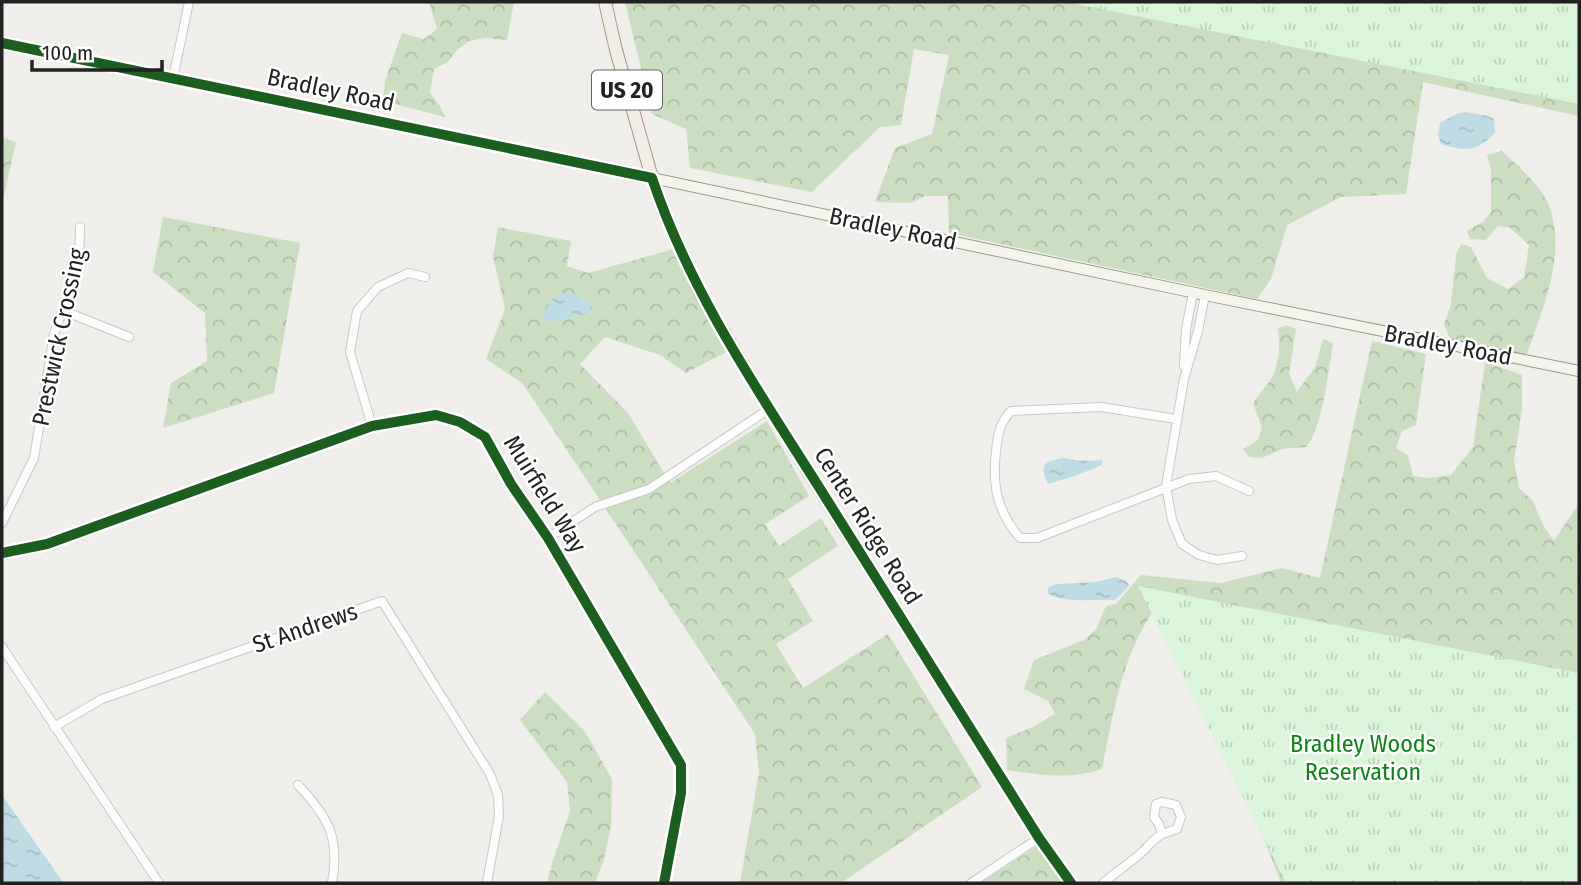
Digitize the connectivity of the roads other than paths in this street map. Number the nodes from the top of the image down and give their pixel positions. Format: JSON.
{"nodes":[{"id":1,"x":189,"y":2,"type":"edge"},
{"id":2,"x":605,"y":2,"type":"edge"},
{"id":3,"x":2,"y":43,"type":"edge"},
{"id":4,"x":173,"y":78,"type":"junction"},
{"id":5,"x":652,"y":178,"type":"junction"},
{"id":6,"x":80,"y":227,"type":"dead end"},
{"id":7,"x":425,"y":277,"type":"dead end"},
{"id":8,"x":1193,"y":293,"type":"junction"},
{"id":9,"x":1205,"y":295,"type":"junction"},
{"id":10,"x":64,"y":311,"type":"junction"},
{"id":11,"x":129,"y":337,"type":"dead end"},
{"id":12,"x":1579,"y":371,"type":"edge"},
{"id":13,"x":1184,"y":379,"type":"junction"},
{"id":14,"x":769,"y":409,"type":"junction"},
{"id":15,"x":1176,"y":419,"type":"junction"},
{"id":16,"x":372,"y":426,"type":"junction"},
{"id":17,"x":1166,"y":486,"type":"junction"},
{"id":18,"x":1249,"y":491,"type":"dead end"},
{"id":19,"x":2,"y":523,"type":"edge"},
{"id":20,"x":548,"y":538,"type":"junction"},
{"id":21,"x":2,"y":553,"type":"edge"},
{"id":22,"x":1242,"y":556,"type":"dead end"},
{"id":23,"x":2,"y":647,"type":"edge"},
{"id":24,"x":54,"y":727,"type":"junction"},
{"id":25,"x":299,"y":785,"type":"dead end"},
{"id":26,"x":1162,"y":834,"type":"dead end"},
{"id":27,"x":1039,"y":838,"type":"junction"},
{"id":28,"x":159,"y":883,"type":"edge"},
{"id":29,"x":332,"y":883,"type":"edge"},
{"id":30,"x":486,"y":883,"type":"edge"},
{"id":31,"x":664,"y":883,"type":"edge"},
{"id":32,"x":971,"y":883,"type":"edge"},
{"id":33,"x":1071,"y":883,"type":"edge"},
{"id":34,"x":1102,"y":883,"type":"edge"}],
"edges":[{"from":1,"to":4,"type":"street"},
{"from":2,"to":5,"type":"main road","name":"Center Ridge Road","number":"US 20"},
{"from":3,"to":4,"type":"street","name":"Bradley Road"},
{"from":4,"to":5,"type":"street","name":"Bradley Road"},
{"from":5,"to":8,"type":"street","name":"Bradley Road"},
{"from":5,"to":14,"type":"main road","name":"Center Ridge Road","number":"US 20"},
{"from":6,"to":10,"type":"street","name":"Prestwick Crossing"},
{"from":7,"to":16,"type":"street"},
{"from":8,"to":9,"type":"street","name":"Bradley Road"},
{"from":8,"to":13,"type":"street"},
{"from":9,"to":12,"type":"street","name":"Bradley Road"},
{"from":9,"to":13,"type":"street"},
{"from":10,"to":11,"type":"street"},
{"from":10,"to":19,"type":"street","name":"Prestwick Crossing"},
{"from":13,"to":15,"type":"street"},
{"from":14,"to":20,"type":"street"},
{"from":14,"to":27,"type":"main road","name":"Center Ridge Road","number":"US 20"},
{"from":15,"to":17,"type":"street"},
{"from":15,"to":17,"type":"street"},
{"from":16,"to":20,"type":"street","name":"Muirfield Way"},
{"from":16,"to":21,"type":"street","name":"Muirfield Way"},
{"from":17,"to":18,"type":"street"},
{"from":17,"to":22,"type":"street"},
{"from":20,"to":31,"type":"street","name":"Muirfield Way"},
{"from":23,"to":24,"type":"street"},
{"from":24,"to":28,"type":"street"},
{"from":24,"to":30,"type":"street","name":"St Andrews"},
{"from":25,"to":29,"type":"street"},
{"from":26,"to":34,"type":"street"},
{"from":27,"to":32,"type":"street"},
{"from":27,"to":33,"type":"main road","name":"Center Ridge Road","number":"US 20"}]}
